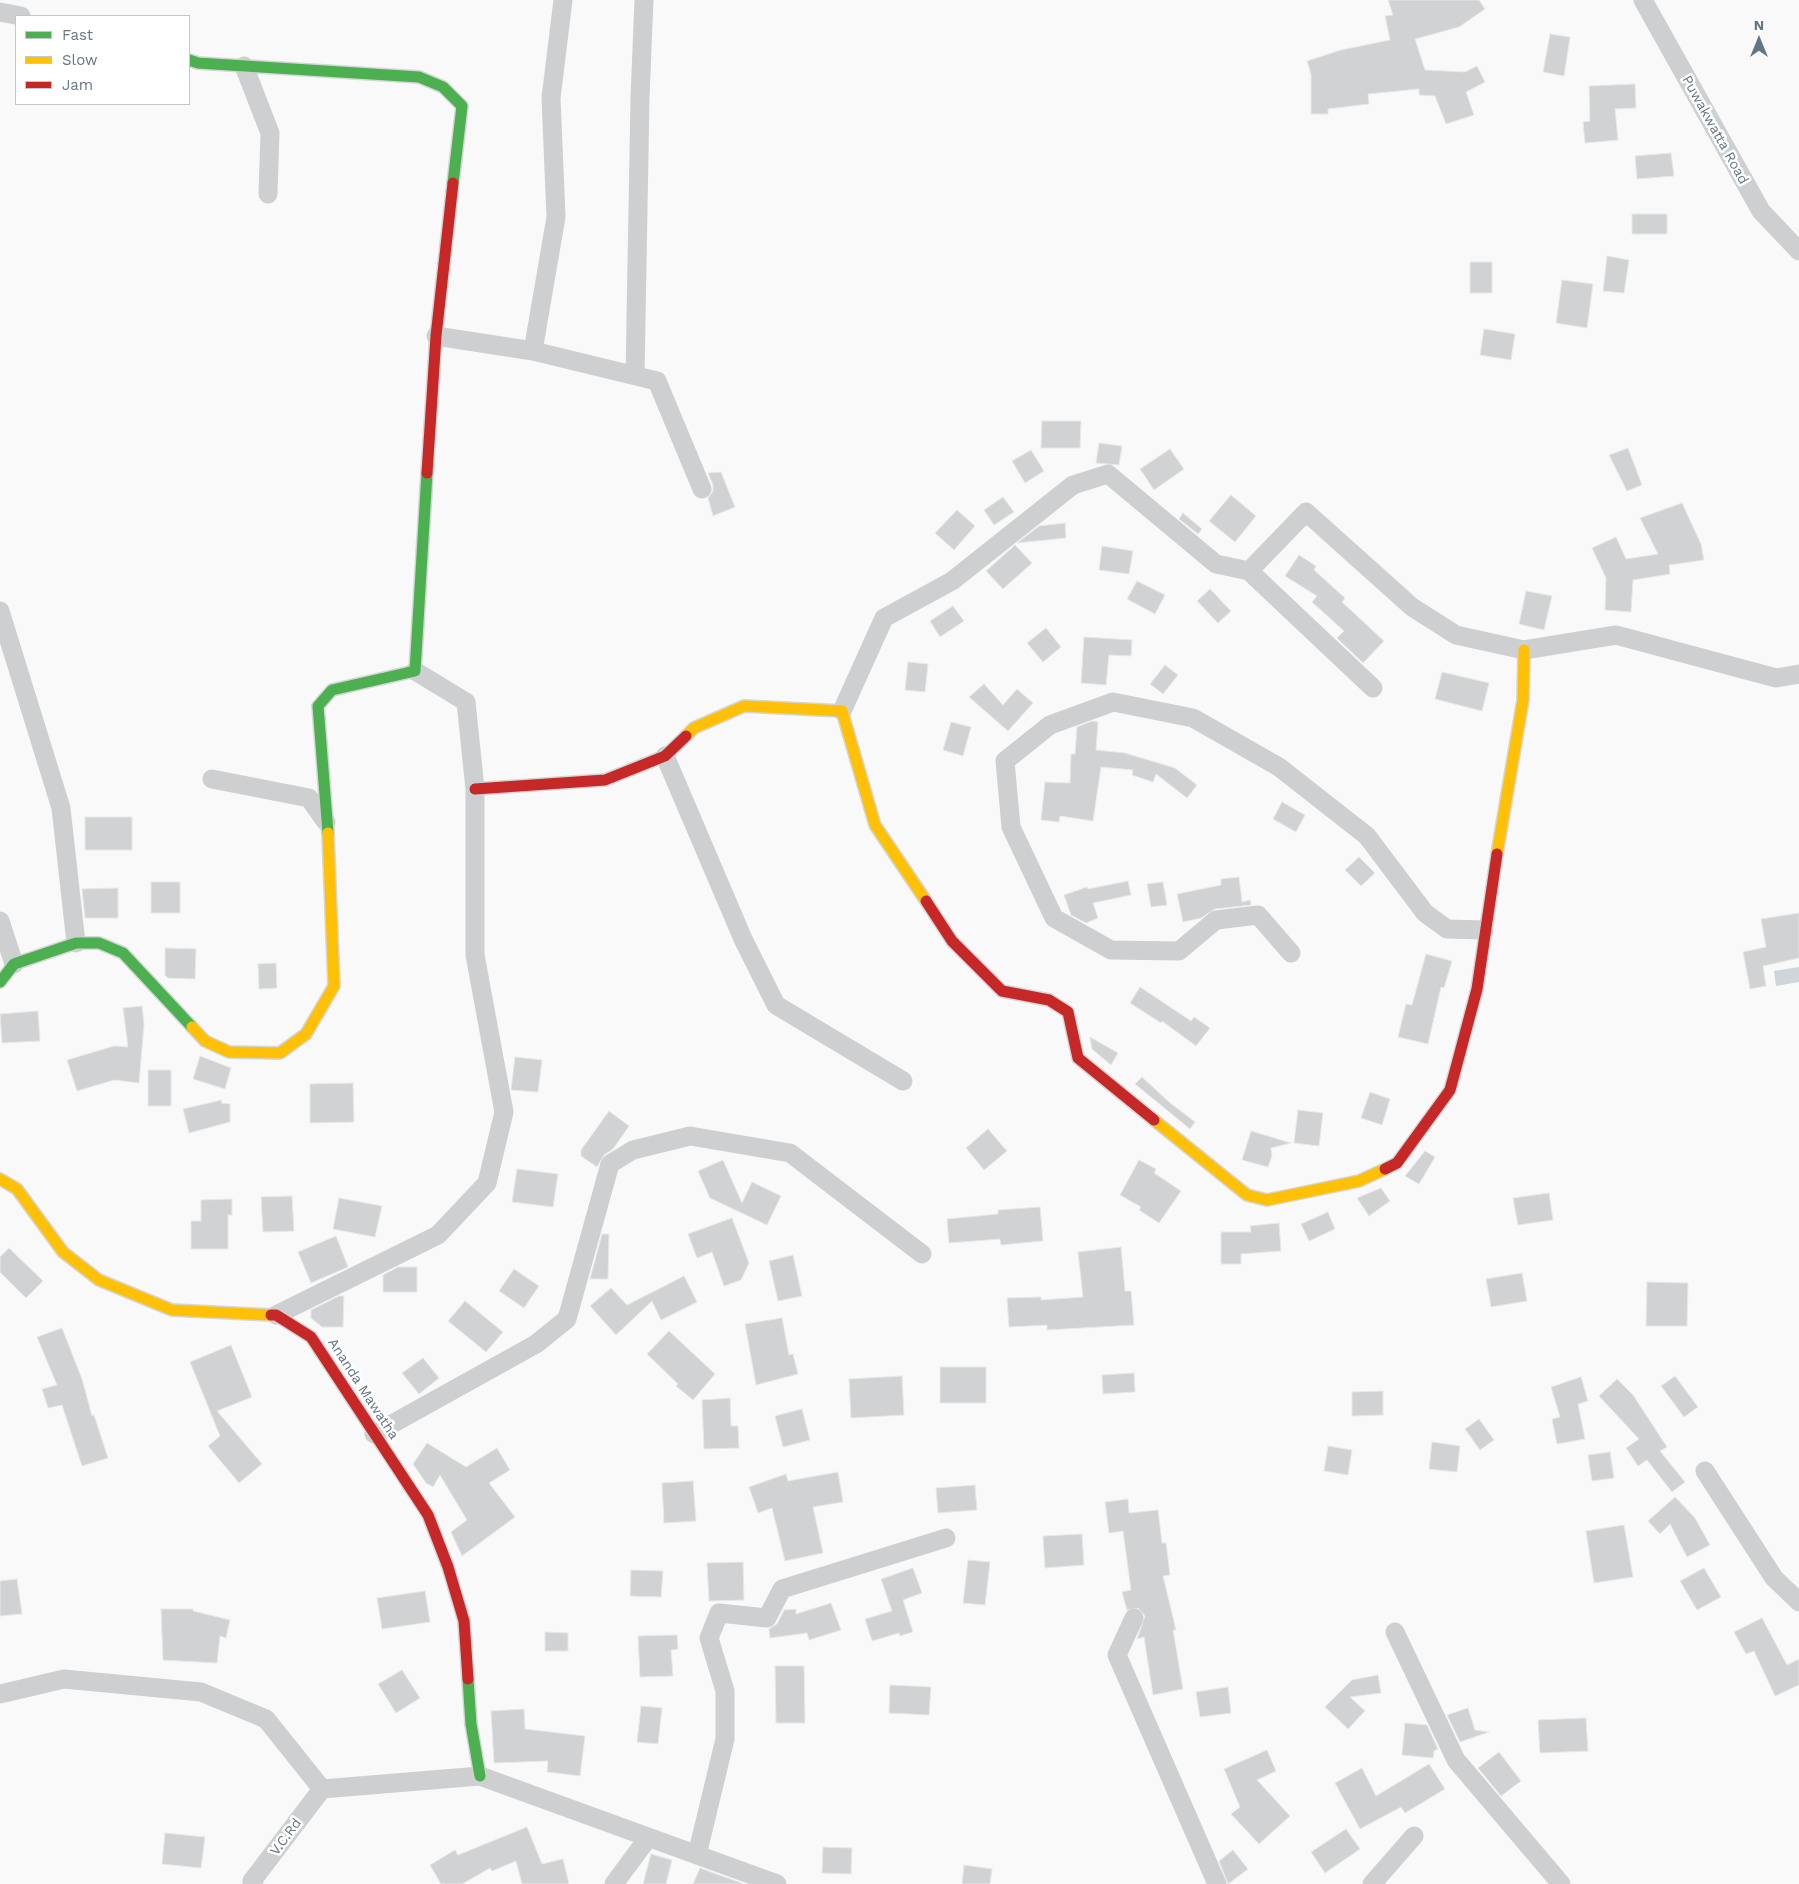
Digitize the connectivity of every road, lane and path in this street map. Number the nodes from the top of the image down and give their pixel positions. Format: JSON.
{"nodes":[{"id":1,"x":564,"y":0,"type":"edge"},
{"id":2,"x":644,"y":0,"type":"edge"},
{"id":3,"x":1643,"y":0,"type":"edge"},
{"id":4,"x":0,"y":12,"type":"edge"},
{"id":5,"x":16,"y":15,"type":"edge"},
{"id":6,"x":190,"y":60,"type":"edge"},
{"id":7,"x":244,"y":66,"type":"junction"},
{"id":8,"x":268,"y":194,"type":"dead end"},
{"id":9,"x":1799,"y":251,"type":"edge"},
{"id":10,"x":436,"y":336,"type":"junction"},
{"id":11,"x":534,"y":351,"type":"junction"},
{"id":12,"x":635,"y":375,"type":"junction"},
{"id":13,"x":702,"y":489,"type":"dead end"},
{"id":14,"x":1249,"y":571,"type":"junction"},
{"id":15,"x":0,"y":610,"type":"edge"},
{"id":16,"x":1524,"y":650,"type":"junction"},
{"id":17,"x":415,"y":671,"type":"junction"},
{"id":18,"x":1799,"y":674,"type":"edge"},
{"id":19,"x":1373,"y":688,"type":"dead end"},
{"id":20,"x":842,"y":711,"type":"junction"},
{"id":21,"x":665,"y":756,"type":"junction"},
{"id":22,"x":212,"y":778,"type":"dead end"},
{"id":23,"x":475,"y":789,"type":"junction"},
{"id":24,"x":328,"y":825,"type":"junction"},
{"id":25,"x":0,"y":921,"type":"edge"},
{"id":26,"x":1484,"y":930,"type":"junction"},
{"id":27,"x":76,"y":943,"type":"junction"},
{"id":28,"x":1291,"y":953,"type":"dead end"},
{"id":29,"x":14,"y":964,"type":"junction"},
{"id":30,"x":0,"y":982,"type":"edge"},
{"id":31,"x":903,"y":1081,"type":"dead end"},
{"id":32,"x":0,"y":1179,"type":"edge"},
{"id":33,"x":922,"y":1254,"type":"dead end"},
{"id":34,"x":276,"y":1315,"type":"junction"},
{"id":35,"x":374,"y":1434,"type":"junction"},
{"id":36,"x":1705,"y":1471,"type":"dead end"},
{"id":37,"x":946,"y":1538,"type":"dead end"},
{"id":38,"x":1799,"y":1602,"type":"edge"},
{"id":39,"x":1134,"y":1618,"type":"dead end"},
{"id":40,"x":1395,"y":1632,"type":"dead end"},
{"id":41,"x":0,"y":1694,"type":"edge"},
{"id":42,"x":480,"y":1776,"type":"junction"},
{"id":43,"x":322,"y":1790,"type":"junction"},
{"id":44,"x":1414,"y":1836,"type":"dead end"},
{"id":45,"x":648,"y":1838,"type":"junction"},
{"id":46,"x":697,"y":1855,"type":"junction"},
{"id":47,"x":254,"y":1884,"type":"edge"},
{"id":48,"x":614,"y":1884,"type":"edge"},
{"id":49,"x":777,"y":1884,"type":"edge"},
{"id":50,"x":1218,"y":1884,"type":"edge"},
{"id":51,"x":1372,"y":1884,"type":"edge"},
{"id":52,"x":1561,"y":1884,"type":"edge"}],
"edges":[{"from":1,"to":11,"type":"street"},
{"from":2,"to":12,"type":"street"},
{"from":3,"to":9,"type":"street","name":"Puwakwatta Road"},
{"from":4,"to":5,"type":"street"},
{"from":6,"to":7,"type":"street"},
{"from":7,"to":8,"type":"street"},
{"from":7,"to":10,"type":"street"},
{"from":10,"to":11,"type":"street"},
{"from":10,"to":17,"type":"street"},
{"from":11,"to":12,"type":"street"},
{"from":12,"to":13,"type":"street"},
{"from":14,"to":16,"type":"street"},
{"from":14,"to":19,"type":"street"},
{"from":14,"to":20,"type":"street"},
{"from":15,"to":27,"type":"street"},
{"from":16,"to":18,"type":"street"},
{"from":16,"to":26,"type":"street"},
{"from":17,"to":23,"type":"street"},
{"from":17,"to":24,"type":"street"},
{"from":20,"to":21,"type":"street"},
{"from":20,"to":26,"type":"street"},
{"from":21,"to":23,"type":"street"},
{"from":21,"to":31,"type":"street"},
{"from":22,"to":24,"type":"street"},
{"from":23,"to":34,"type":"street"},
{"from":24,"to":27,"type":"street"},
{"from":25,"to":29,"type":"street"},
{"from":26,"to":28,"type":"street"},
{"from":27,"to":29,"type":"street"},
{"from":29,"to":30,"type":"street"},
{"from":32,"to":34,"type":"street","name":"Ananda Mawatha"},
{"from":33,"to":35,"type":"street"},
{"from":34,"to":35,"type":"street","name":"Ananda Mawatha"},
{"from":35,"to":42,"type":"street","name":"Ananda Mawatha"},
{"from":36,"to":38,"type":"street"},
{"from":37,"to":46,"type":"street"},
{"from":39,"to":50,"type":"street"},
{"from":40,"to":52,"type":"street"},
{"from":41,"to":43,"type":"street"},
{"from":42,"to":43,"type":"street"},
{"from":42,"to":45,"type":"street"},
{"from":43,"to":47,"type":"street","name":"V.C.Rd"},
{"from":44,"to":51,"type":"street"},
{"from":45,"to":46,"type":"street"},
{"from":45,"to":48,"type":"street"},
{"from":46,"to":49,"type":"street"}]}
